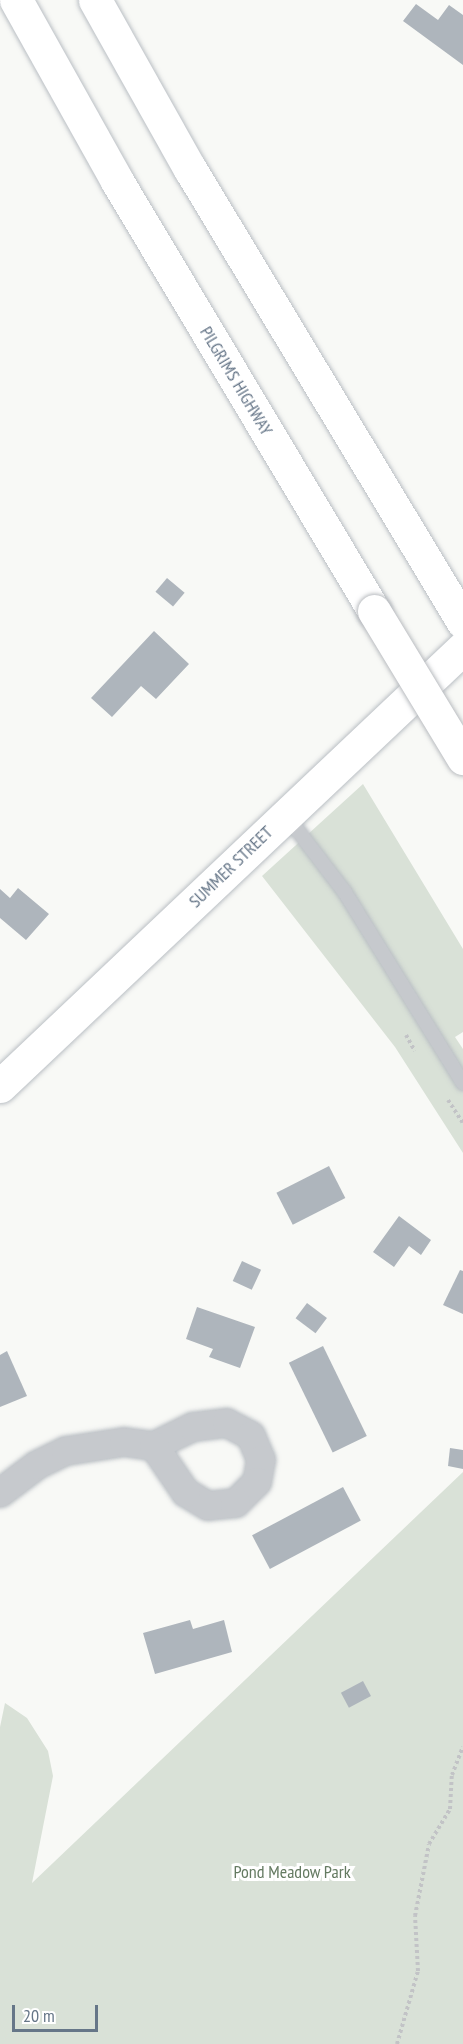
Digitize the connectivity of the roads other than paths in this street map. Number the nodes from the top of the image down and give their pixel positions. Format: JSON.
{"nodes":[{"id":1,"x":16,"y":0,"type":"edge"},
{"id":2,"x":94,"y":0,"type":"edge"},
{"id":3,"x":463,"y":622,"type":"edge"},
{"id":4,"x":463,"y":648,"type":"edge"},
{"id":5,"x":463,"y":758,"type":"edge"},
{"id":6,"x":285,"y":815,"type":"junction"},
{"id":7,"x":463,"y":1083,"type":"edge"},
{"id":8,"x":0,"y":1086,"type":"edge"},
{"id":9,"x":154,"y":1446,"type":"dead end"},
{"id":10,"x":0,"y":1493,"type":"edge"}],
"edges":[{"from":1,"to":5,"type":"main road","name":"PILGRIMS HIGHWAY","bridge":true},
{"from":2,"to":3,"type":"main road"},
{"from":4,"to":6,"type":"main road","name":"SUMMER STREET"},
{"from":6,"to":7,"type":"lane"},
{"from":6,"to":8,"type":"main road","name":"SUMMER STREET"},
{"from":9,"to":10,"type":"street"}]}
